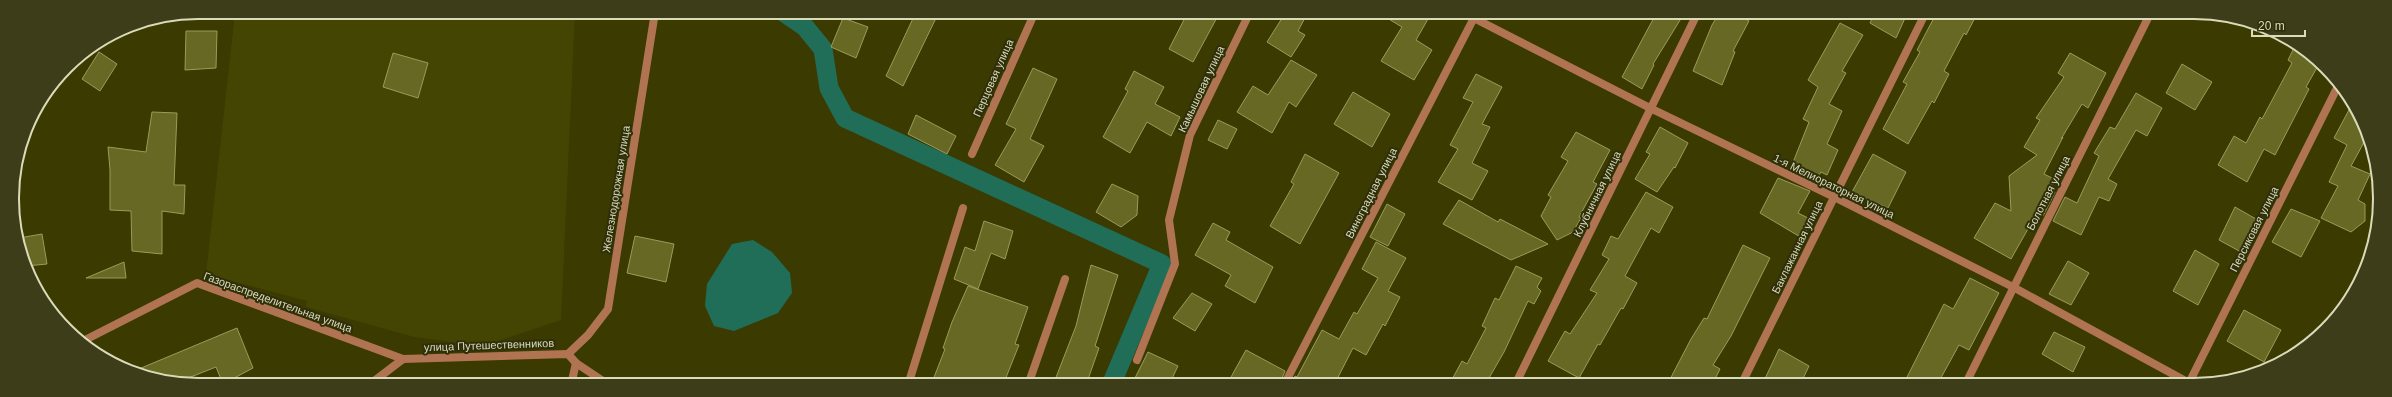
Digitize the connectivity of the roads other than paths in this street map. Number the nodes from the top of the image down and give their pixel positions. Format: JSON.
{"nodes":[{"id":1,"x":654,"y":19,"type":"edge"},
{"id":2,"x":1032,"y":19,"type":"edge"},
{"id":3,"x":1247,"y":19,"type":"edge"},
{"id":4,"x":1474,"y":19,"type":"edge"},
{"id":5,"x":1483,"y":19,"type":"edge"},
{"id":6,"x":1695,"y":19,"type":"edge"},
{"id":7,"x":1923,"y":19,"type":"edge"},
{"id":8,"x":2148,"y":19,"type":"edge"},
{"id":9,"x":2336,"y":89,"type":"edge"},
{"id":10,"x":1652,"y":109,"type":"junction"},
{"id":11,"x":972,"y":154,"type":"dead end"},
{"id":12,"x":1834,"y":197,"type":"junction"},
{"id":13,"x":963,"y":208,"type":"dead end"},
{"id":14,"x":1065,"y":279,"type":"dead end"},
{"id":15,"x":2013,"y":288,"type":"junction"},
{"id":16,"x":86,"y":338,"type":"edge"},
{"id":17,"x":568,"y":354,"type":"junction"},
{"id":18,"x":403,"y":359,"type":"junction"},
{"id":19,"x":1137,"y":360,"type":"dead end"},
{"id":20,"x":576,"y":363,"type":"junction"},
{"id":21,"x":381,"y":376,"type":"joint"},
{"id":22,"x":378,"y":378,"type":"edge"},
{"id":23,"x":573,"y":378,"type":"edge"},
{"id":24,"x":598,"y":378,"type":"edge"},
{"id":25,"x":910,"y":378,"type":"edge"},
{"id":26,"x":1030,"y":378,"type":"edge"},
{"id":27,"x":1288,"y":378,"type":"edge"},
{"id":28,"x":1518,"y":378,"type":"edge"},
{"id":29,"x":1744,"y":378,"type":"edge"},
{"id":30,"x":1968,"y":378,"type":"edge"},
{"id":31,"x":2179,"y":378,"type":"edge"},
{"id":32,"x":2193,"y":378,"type":"edge"}],
"edges":[{"from":1,"to":17,"type":"street","name":"Железнодорожная улица"},
{"from":2,"to":11,"type":"street","name":"Перцовая улица"},
{"from":3,"to":19,"type":"street","name":"Камышовая улица"},
{"from":4,"to":27,"type":"street","name":"Виноградная улица"},
{"from":5,"to":10,"type":"street","name":"1-я Мелиораторная улица"},
{"from":6,"to":10,"type":"street","name":"Клубничная улица"},
{"from":7,"to":12,"type":"street","name":"Баклажанная улица"},
{"from":8,"to":15,"type":"street","name":"Болотная улица"},
{"from":9,"to":32,"type":"street","name":"Персиковая улица"},
{"from":10,"to":12,"type":"street","name":"1-я Мелиораторная улица"},
{"from":10,"to":28,"type":"street","name":"Клубничная улица"},
{"from":12,"to":15,"type":"street","name":"1-я Мелиораторная улица"},
{"from":12,"to":29,"type":"street","name":"Баклажанная улица"},
{"from":13,"to":25,"type":"street"},
{"from":14,"to":26,"type":"street"},
{"from":15,"to":30,"type":"street","name":"Болотная улица"},
{"from":15,"to":31,"type":"street","name":"1-я Мелиораторная улица"},
{"from":16,"to":18,"type":"street","name":"Газораспределительная улица"},
{"from":17,"to":18,"type":"street","name":"улица Путешественников"},
{"from":17,"to":20,"type":"street","name":"улица Путешественников"},
{"from":18,"to":21,"type":"street"},
{"from":20,"to":23,"type":"street"},
{"from":20,"to":24,"type":"street","name":"улица Путешественников"},
{"from":21,"to":22,"type":"street"}]}
